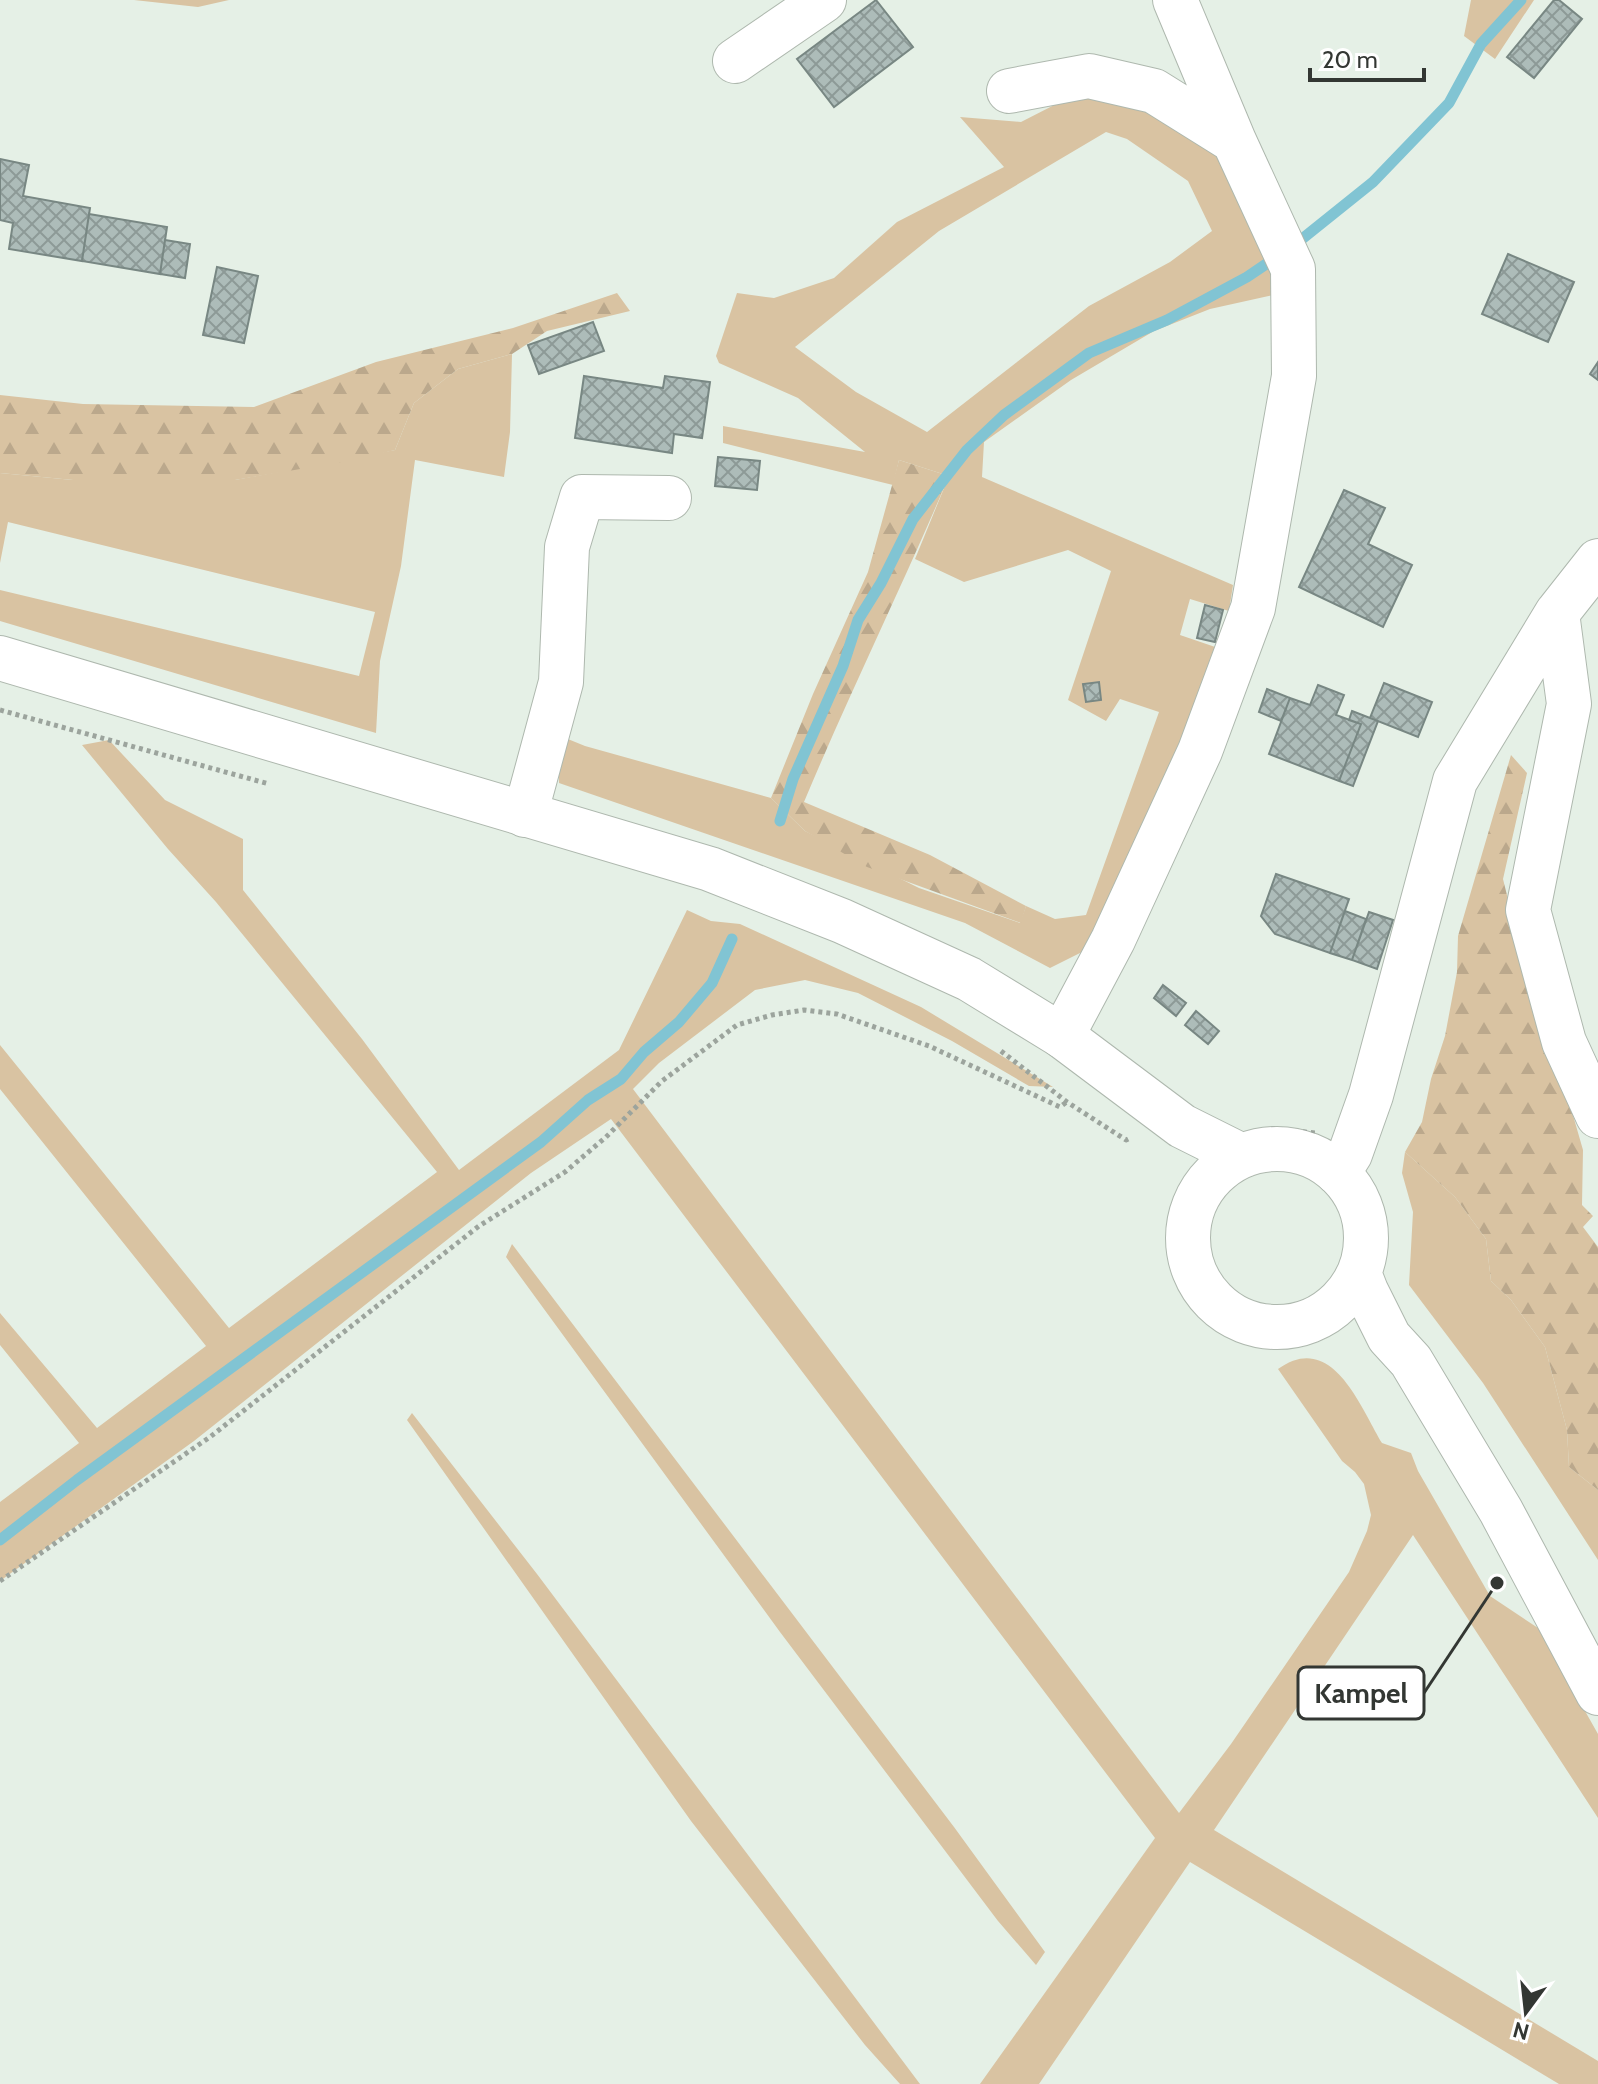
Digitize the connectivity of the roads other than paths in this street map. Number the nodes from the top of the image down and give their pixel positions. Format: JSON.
{"nodes":[{"id":1,"x":824,"y":0,"type":"edge"},
{"id":2,"x":1175,"y":0,"type":"edge"},
{"id":3,"x":735,"y":61,"type":"dead end"},
{"id":4,"x":1009,"y":91,"type":"dead end"},
{"id":5,"x":1234,"y":141,"type":"junction"},
{"id":6,"x":669,"y":498,"type":"dead end"},
{"id":7,"x":1598,"y":561,"type":"edge"},
{"id":8,"x":1557,"y":613,"type":"junction"},
{"id":9,"x":0,"y":658,"type":"edge"},
{"id":10,"x":525,"y":815,"type":"junction"},
{"id":11,"x":1062,"y":1036,"type":"junction"},
{"id":12,"x":1598,"y":1116,"type":"edge"},
{"id":13,"x":1173,"y":1120,"type":"junction"},
{"id":14,"x":1250,"y":1142,"type":"junction"},
{"id":15,"x":1344,"y":1164,"type":"junction"},
{"id":16,"x":1200,"y":1191,"type":"junction"},
{"id":17,"x":1372,"y":1259,"type":"junction"},
{"id":18,"x":1322,"y":1315,"type":"junction"},
{"id":19,"x":1389,"y":1337,"type":"junction"},
{"id":20,"x":1598,"y":1693,"type":"edge"}],
"edges":[{"from":1,"to":3,"type":"street"},
{"from":2,"to":5,"type":"street"},
{"from":4,"to":5,"type":"street"},
{"from":5,"to":11,"type":"street"},
{"from":6,"to":10,"type":"street"},
{"from":7,"to":8,"type":"street"},
{"from":8,"to":12,"type":"street"},
{"from":8,"to":15,"type":"street"},
{"from":9,"to":10,"type":"street"},
{"from":10,"to":11,"type":"street"},
{"from":11,"to":13,"type":"street"},
{"from":13,"to":14,"type":"street"},
{"from":13,"to":16,"type":"street"},
{"from":14,"to":15,"type":"street"},
{"from":14,"to":16,"type":"street"},
{"from":15,"to":17,"type":"street"},
{"from":16,"to":18,"type":"street"},
{"from":17,"to":18,"type":"street"},
{"from":17,"to":19,"type":"street"},
{"from":18,"to":19,"type":"street"},
{"from":19,"to":20,"type":"street"}]}
